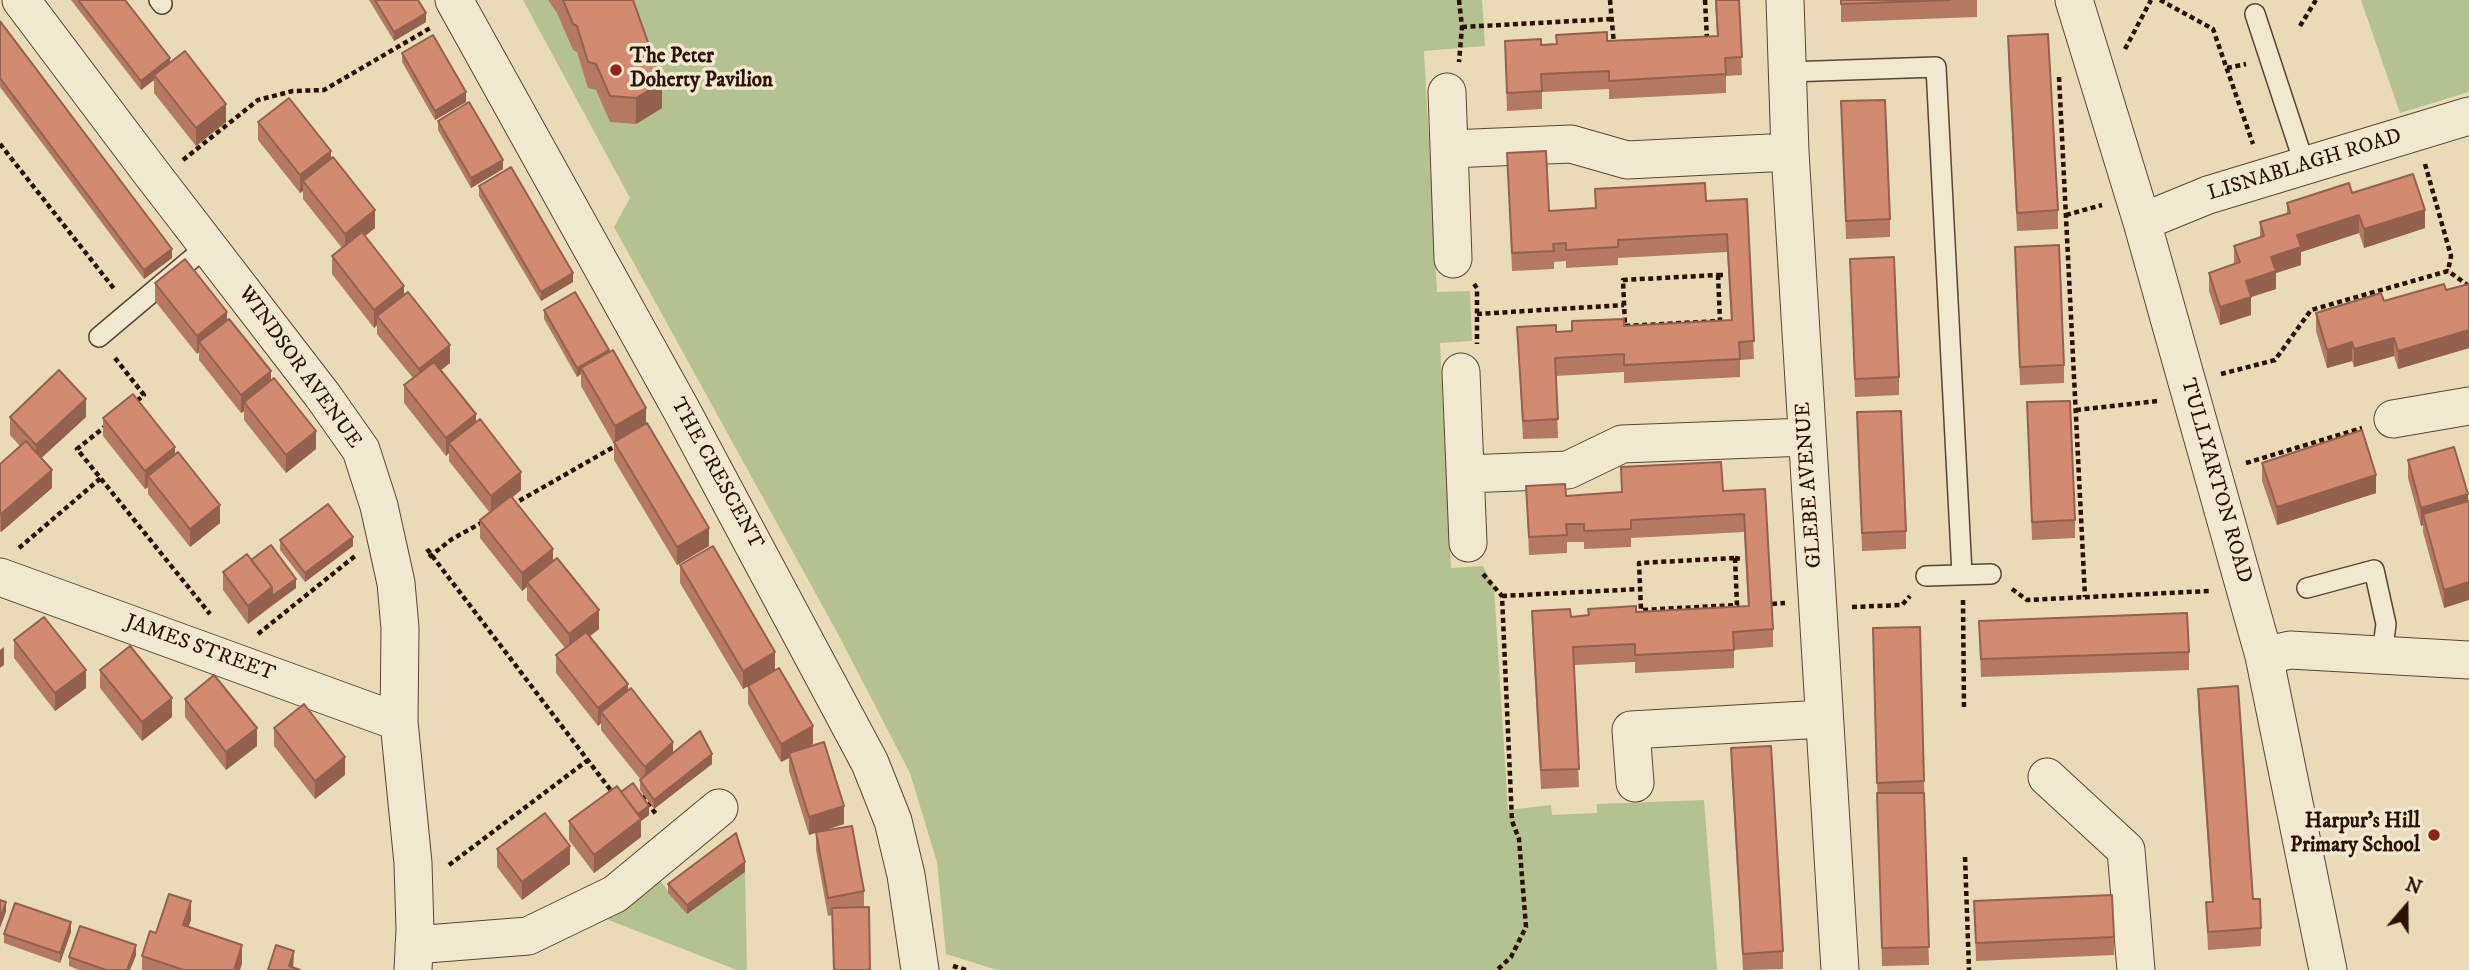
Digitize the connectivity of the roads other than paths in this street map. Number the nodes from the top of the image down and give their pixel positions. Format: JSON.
{"nodes":[{"id":1,"x":21,"y":0,"type":"edge"},
{"id":2,"x":1785,"y":0,"type":"edge"},
{"id":3,"x":2074,"y":0,"type":"edge"},
{"id":4,"x":457,"y":5,"type":"edge"},
{"id":5,"x":2256,"y":14,"type":"dead end"},
{"id":6,"x":1788,"y":72,"type":"junction"},
{"id":7,"x":1447,"y":92,"type":"road end"},
{"id":8,"x":2469,"y":117,"type":"edge"},
{"id":9,"x":1449,"y":149,"type":"junction"},
{"id":10,"x":1790,"y":152,"type":"junction"},
{"id":11,"x":2305,"y":166,"type":"junction"},
{"id":12,"x":2142,"y":222,"type":"junction"},
{"id":13,"x":207,"y":246,"type":"junction"},
{"id":14,"x":1454,"y":259,"type":"road end"},
{"id":15,"x":99,"y":337,"type":"road end"},
{"id":16,"x":1461,"y":372,"type":"road end"},
{"id":17,"x":2469,"y":406,"type":"edge"},
{"id":18,"x":2393,"y":419,"type":"road end"},
{"id":19,"x":1807,"y":437,"type":"junction"},
{"id":20,"x":1466,"y":474,"type":"junction"},
{"id":21,"x":1468,"y":543,"type":"road end"},
{"id":22,"x":5,"y":566,"type":"edge"},
{"id":23,"x":1962,"y":574,"type":"junction"},
{"id":24,"x":1992,"y":574,"type":"road end"},
{"id":25,"x":1926,"y":576,"type":"road end"},
{"id":26,"x":2307,"y":588,"type":"dead end"},
{"id":27,"x":2382,"y":655,"type":"junction"},
{"id":28,"x":2264,"y":656,"type":"junction"},
{"id":29,"x":2469,"y":660,"type":"edge"},
{"id":30,"x":1823,"y":719,"type":"junction"},
{"id":31,"x":400,"y":722,"type":"junction"},
{"id":32,"x":2047,"y":777,"type":"dead end"},
{"id":33,"x":1635,"y":782,"type":"dead end"},
{"id":34,"x":719,"y":808,"type":"dead end"},
{"id":35,"x":414,"y":957,"type":"edge"},
{"id":36,"x":920,"y":970,"type":"edge"},
{"id":37,"x":1840,"y":970,"type":"edge"},
{"id":38,"x":2136,"y":970,"type":"edge"},
{"id":39,"x":2328,"y":970,"type":"edge"}],
"edges":[{"from":1,"to":13,"type":"street","name":"WINDSOR AVENUE"},
{"from":2,"to":6,"type":"street","name":"GLEBE AVENUE"},
{"from":3,"to":12,"type":"street","name":"TULLYARTON ROAD"},
{"from":4,"to":36,"type":"street","name":"THE CRESCENT"},
{"from":5,"to":11,"type":"lane"},
{"from":6,"to":10,"type":"street","name":"GLEBE AVENUE"},
{"from":6,"to":23,"type":"lane"},
{"from":7,"to":9,"type":"street"},
{"from":8,"to":11,"type":"street","name":"LISNABLAGH ROAD"},
{"from":9,"to":10,"type":"street"},
{"from":9,"to":14,"type":"street"},
{"from":10,"to":19,"type":"street","name":"GLEBE AVENUE"},
{"from":11,"to":12,"type":"street","name":"LISNABLAGH ROAD"},
{"from":12,"to":28,"type":"street","name":"TULLYARTON ROAD"},
{"from":13,"to":15,"type":"lane"},
{"from":13,"to":31,"type":"street","name":"WINDSOR AVENUE"},
{"from":16,"to":20,"type":"street"},
{"from":17,"to":18,"type":"street"},
{"from":19,"to":20,"type":"street"},
{"from":19,"to":30,"type":"street","name":"GLEBE AVENUE"},
{"from":20,"to":21,"type":"street"},
{"from":22,"to":31,"type":"street","name":"JAMES STREET"},
{"from":23,"to":24,"type":"lane"},
{"from":23,"to":25,"type":"lane"},
{"from":26,"to":27,"type":"lane"},
{"from":27,"to":28,"type":"street"},
{"from":27,"to":29,"type":"street"},
{"from":28,"to":39,"type":"street","name":"TULLYARTON ROAD"},
{"from":30,"to":33,"type":"street"},
{"from":30,"to":37,"type":"street","name":"GLEBE AVENUE"},
{"from":31,"to":35,"type":"street","name":"WINDSOR AVENUE"},
{"from":32,"to":38,"type":"street"},
{"from":34,"to":35,"type":"street"}]}
